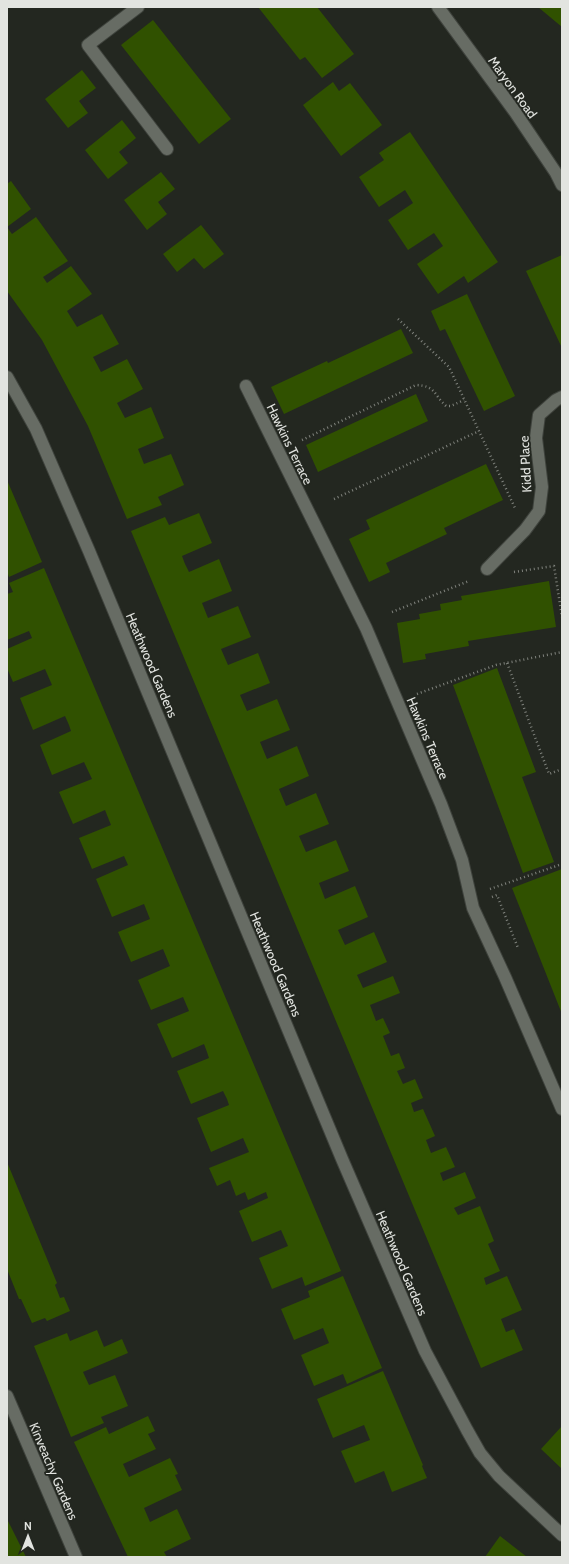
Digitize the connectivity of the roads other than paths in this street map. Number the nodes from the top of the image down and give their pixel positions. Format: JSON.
{"nodes":[{"id":1,"x":138,"y":7,"type":"edge"},
{"id":2,"x":438,"y":7,"type":"edge"},
{"id":3,"x":167,"y":149,"type":"dead end"},
{"id":4,"x":562,"y":186,"type":"edge"},
{"id":5,"x":7,"y":376,"type":"edge"},
{"id":6,"x":246,"y":386,"type":"dead end"},
{"id":7,"x":562,"y":397,"type":"edge"},
{"id":8,"x":487,"y":569,"type":"road end"},
{"id":9,"x":562,"y":1109,"type":"edge"},
{"id":10,"x":7,"y":1396,"type":"edge"},
{"id":11,"x":562,"y":1535,"type":"edge"},
{"id":12,"x":76,"y":1557,"type":"edge"}],
"edges":[{"from":1,"to":3,"type":"street"},
{"from":2,"to":4,"type":"street","name":"Maryon Road"},
{"from":5,"to":11,"type":"street","name":"Heathwood Gardens"},
{"from":6,"to":9,"type":"street","name":"Hawkins Terrace"},
{"from":7,"to":8,"type":"street","name":"Kidd Place"},
{"from":10,"to":12,"type":"street","name":"Kinveachy Gardens"}]}
